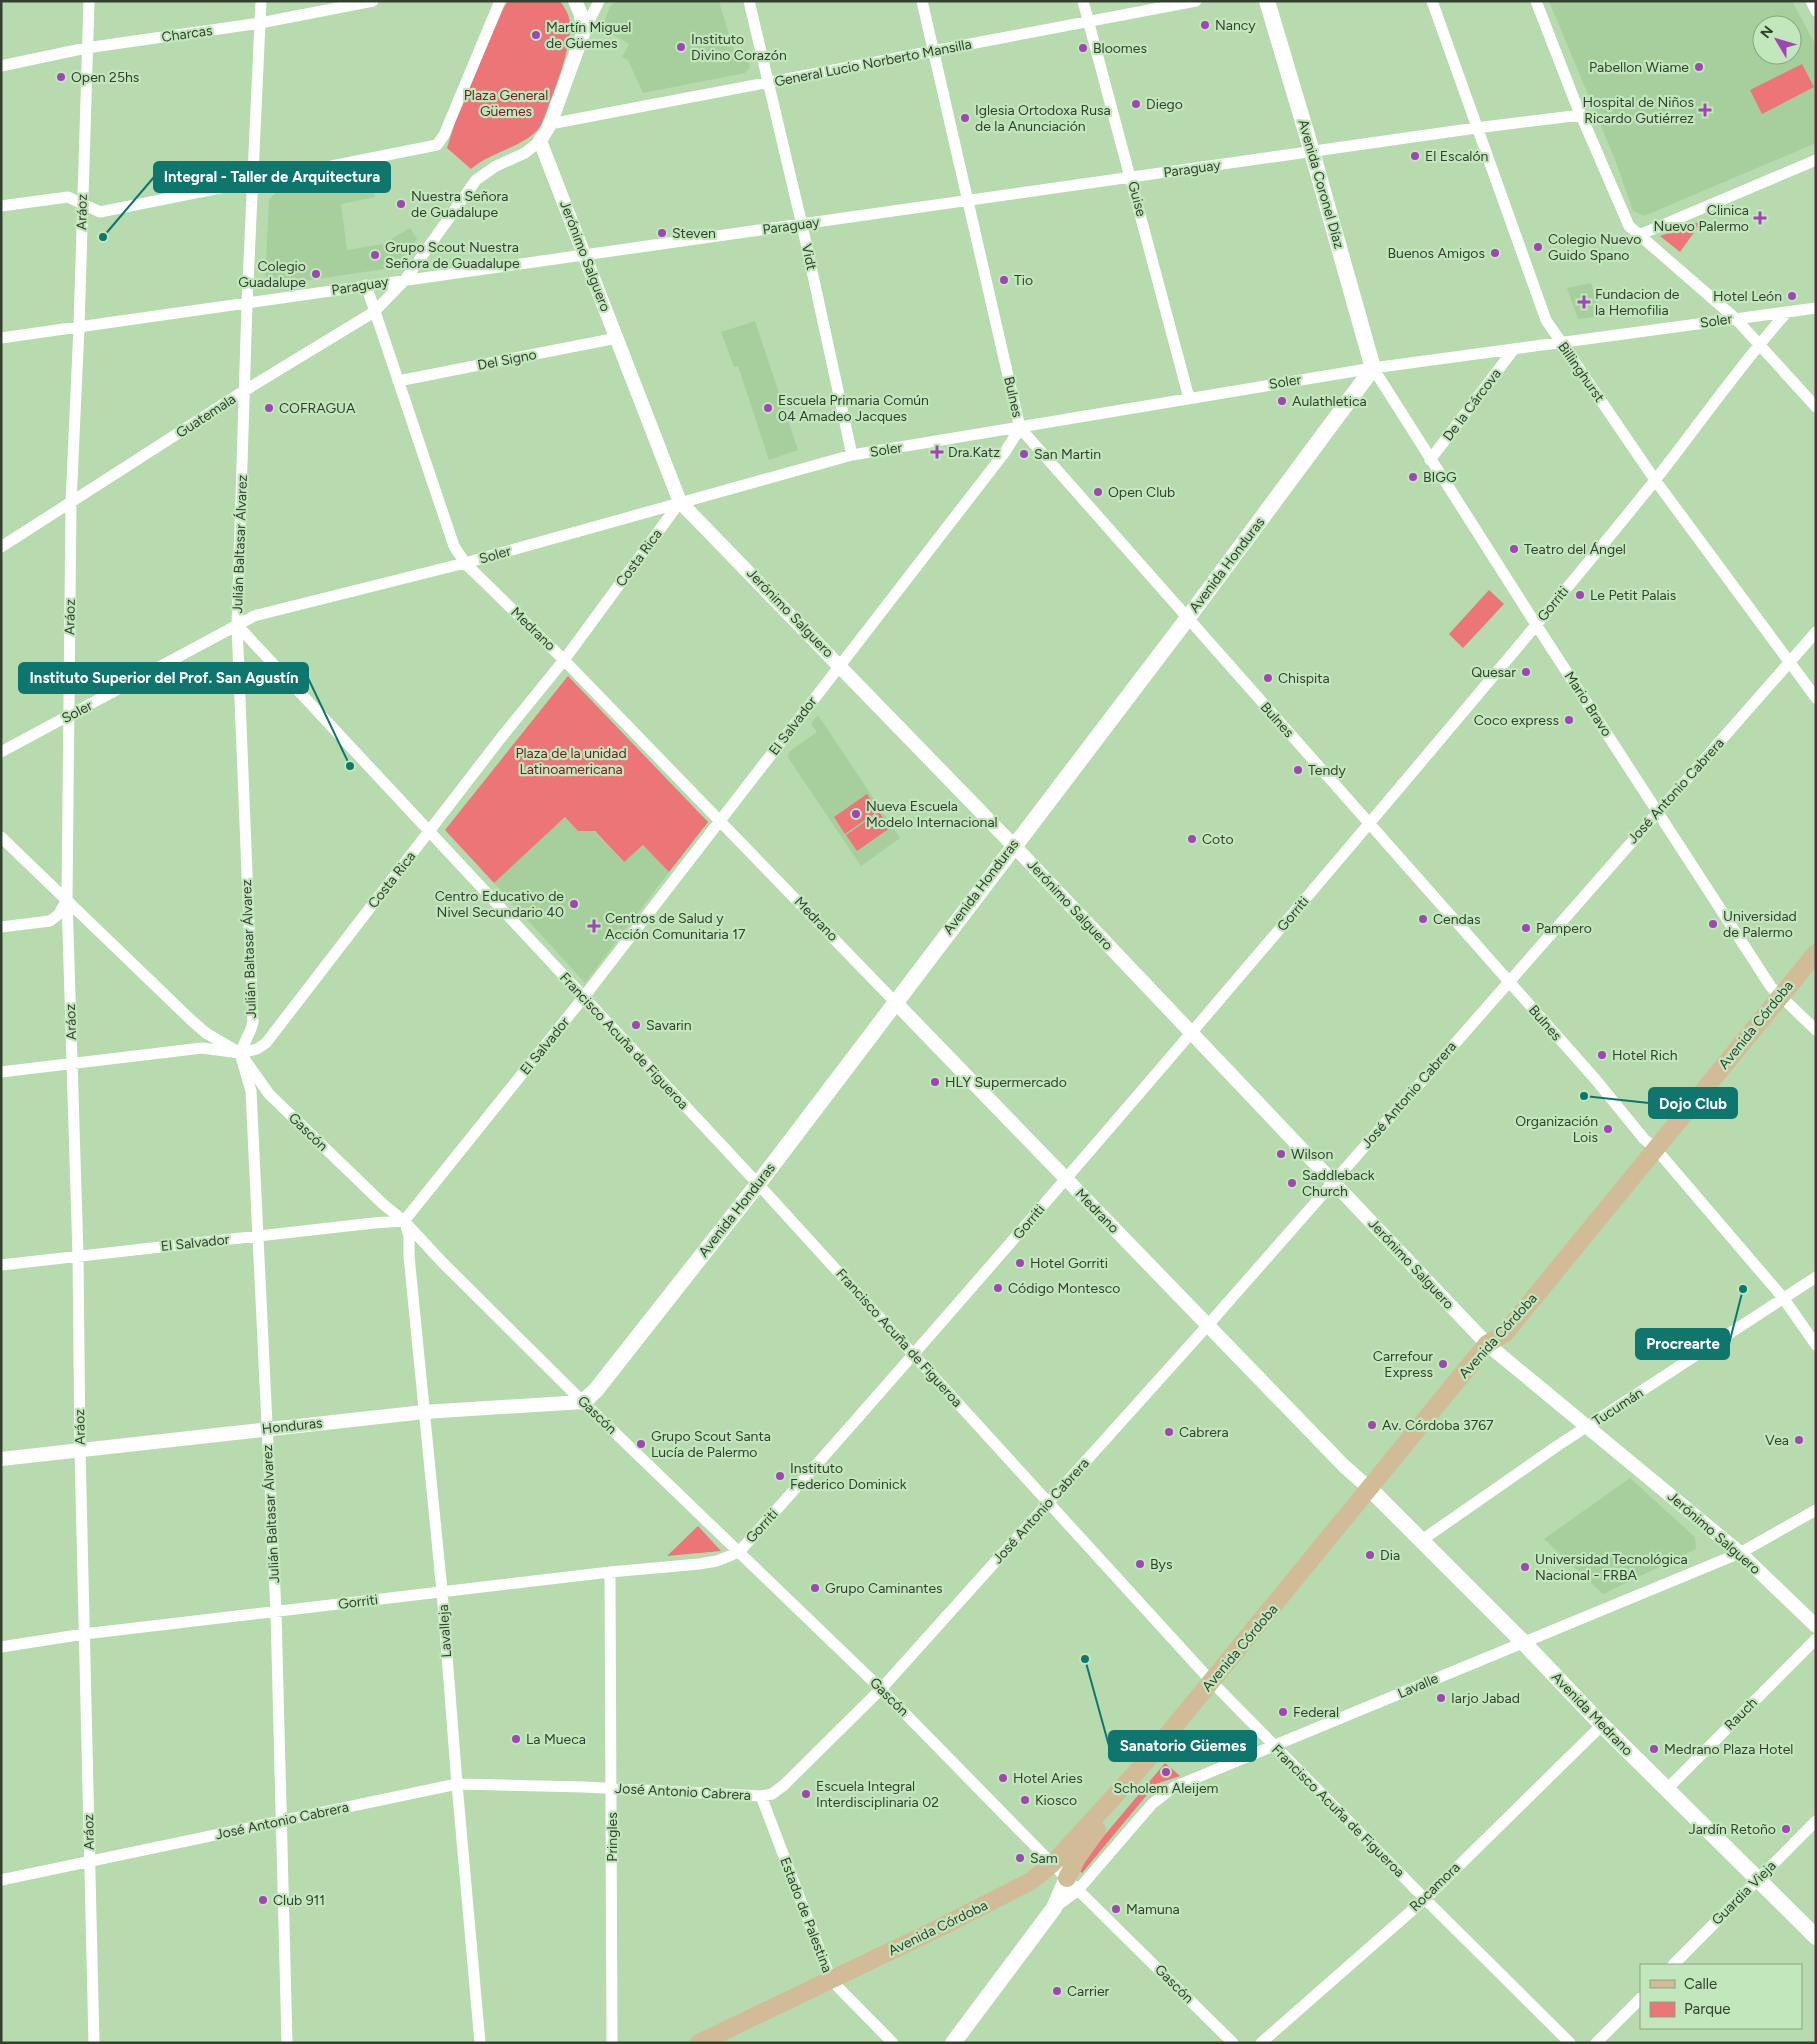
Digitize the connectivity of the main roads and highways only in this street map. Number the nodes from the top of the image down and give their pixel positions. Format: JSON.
{"nodes":[{"id":1,"x":1267,"y":1,"type":"edge"},
{"id":2,"x":1373,"y":368,"type":"joint"},
{"id":3,"x":1816,"y":953,"type":"edge"},
{"id":4,"x":583,"y":1402,"type":"road end"},
{"id":5,"x":1370,"y":1489,"type":"junction"},
{"id":6,"x":1142,"y":1766,"type":"junction"},
{"id":7,"x":1073,"y":1884,"type":"joint"},
{"id":8,"x":1816,"y":1937,"type":"edge"},
{"id":9,"x":699,"y":2043,"type":"edge"},
{"id":10,"x":954,"y":2043,"type":"edge"}],
"edges":[{"from":1,"to":2,"type":"main road","name":"Avenida Coronel Díaz"},
{"from":2,"to":4,"type":"main road","name":"Avenida Honduras"},
{"from":3,"to":5,"type":"main road","name":"Avenida Córdoba"},
{"from":5,"to":6,"type":"main road","name":"Avenida Córdoba"},
{"from":5,"to":8,"type":"main road","name":"Avenida Medrano"},
{"from":6,"to":7,"type":"main road","name":"Avenida Córdoba"},
{"from":6,"to":9,"type":"main road","name":"Avenida Córdoba"},
{"from":7,"to":10,"type":"main road"}]}
